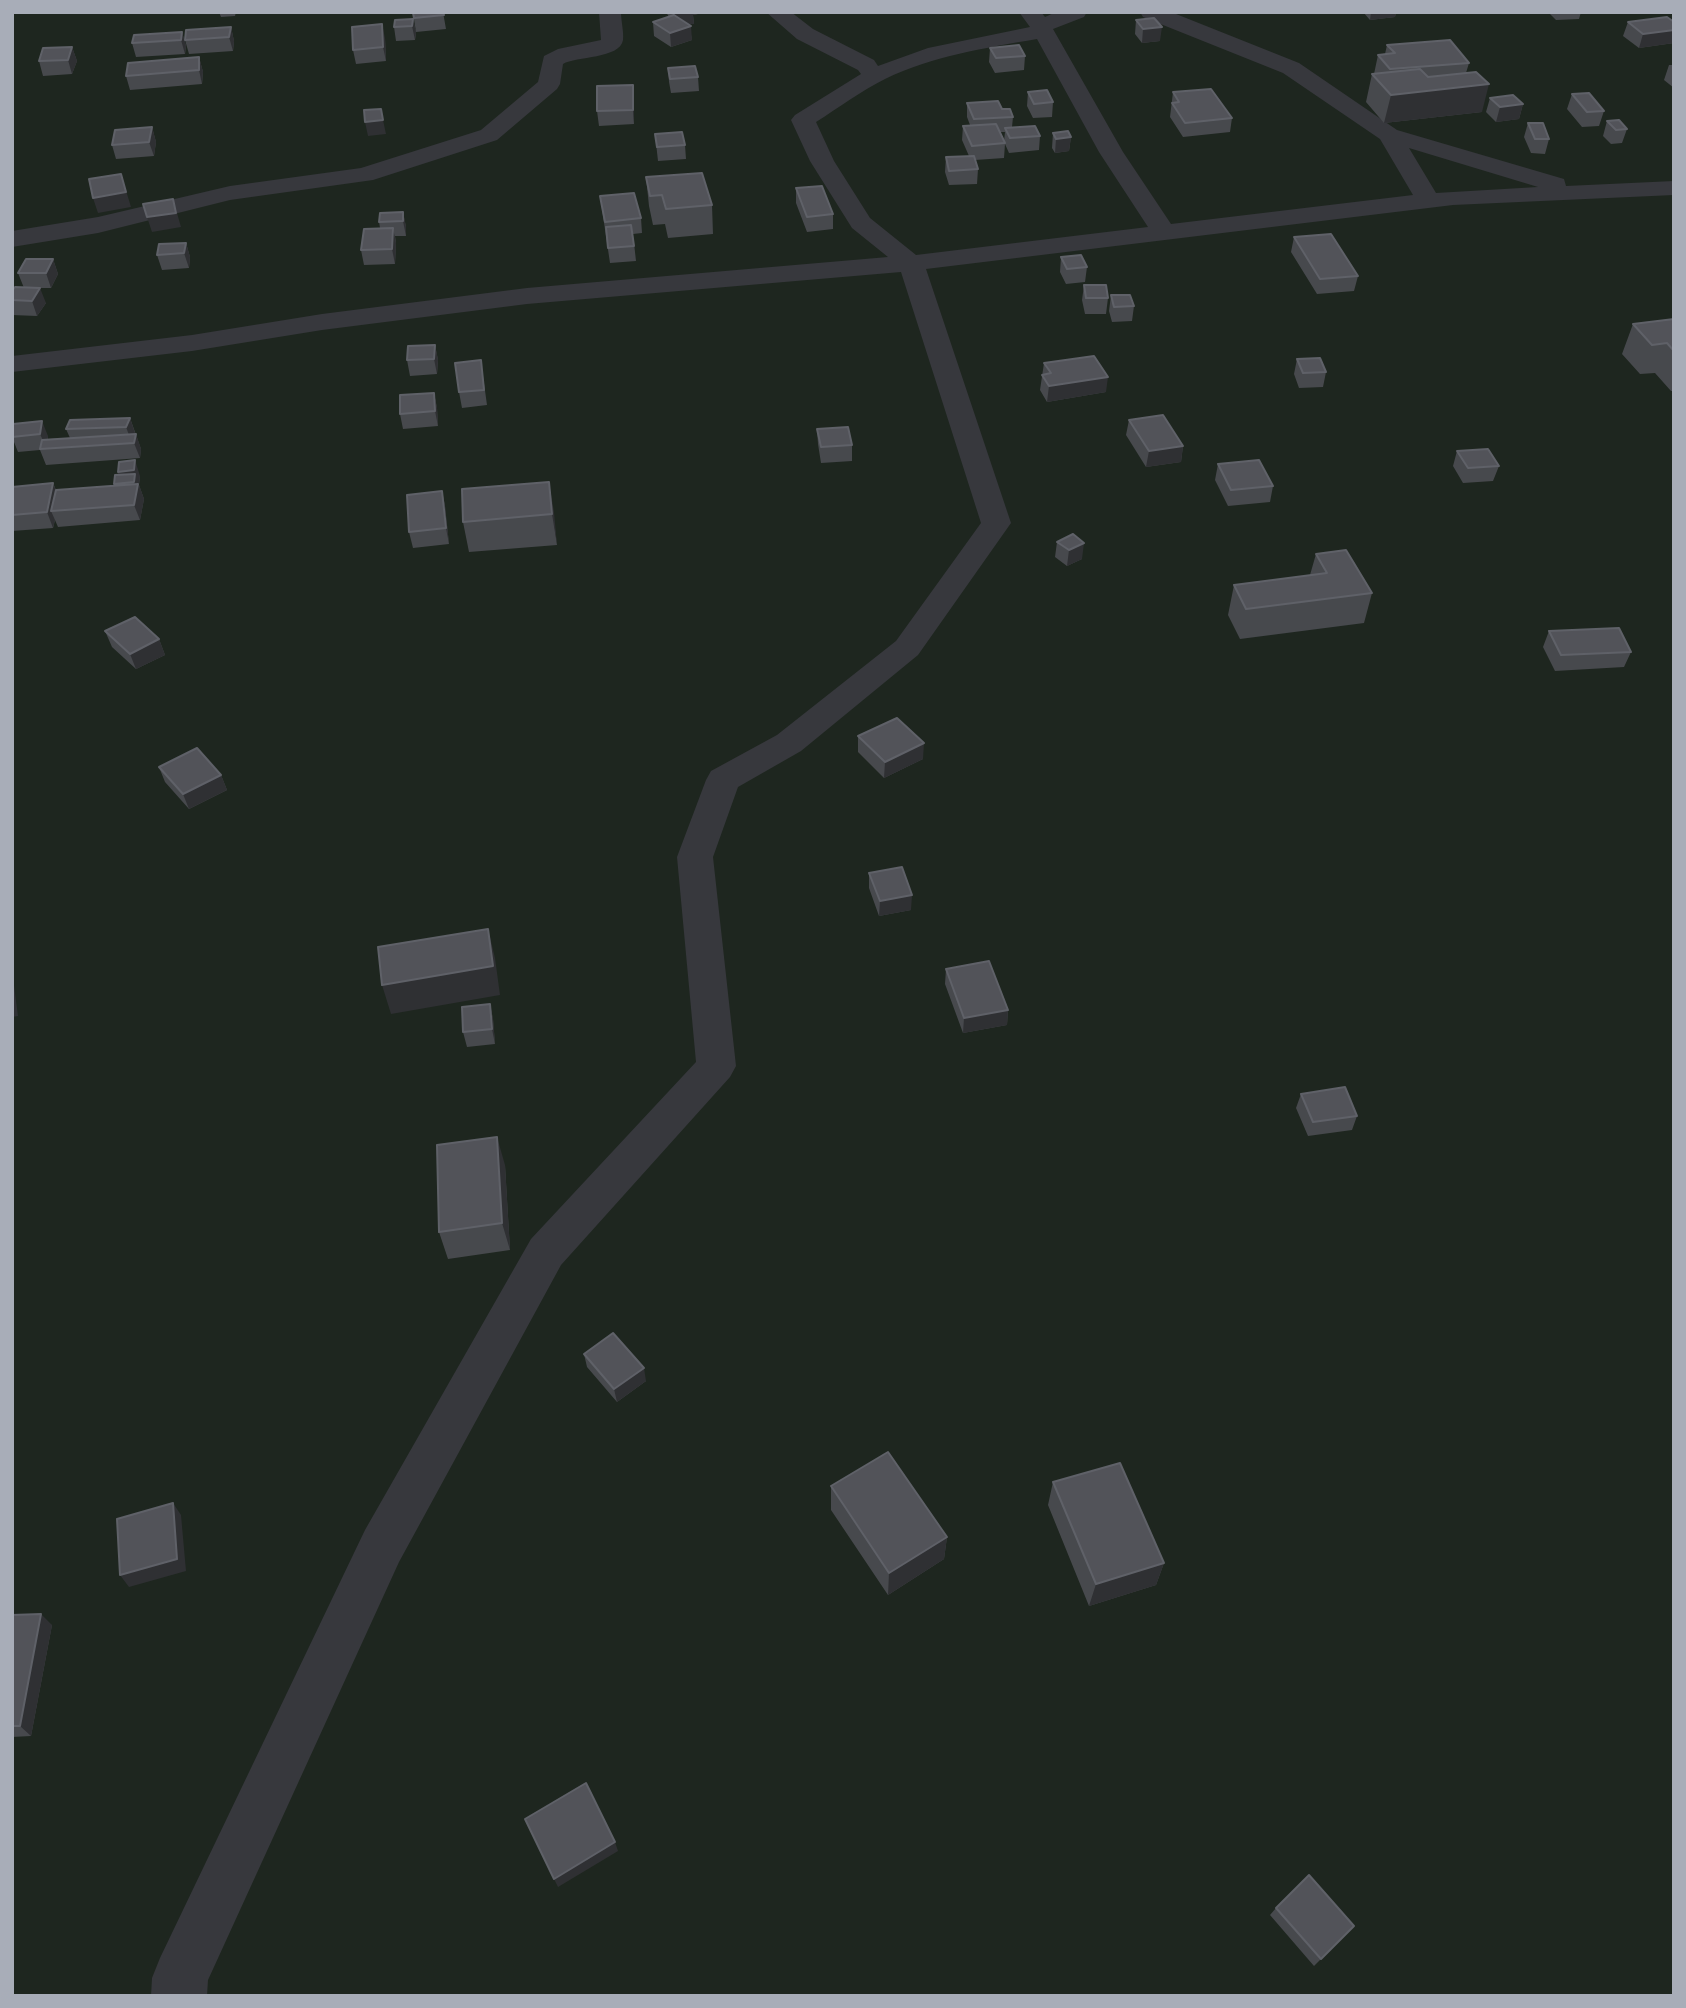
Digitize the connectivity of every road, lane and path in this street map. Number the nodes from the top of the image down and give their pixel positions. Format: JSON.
{"nodes":[{"id":1,"x":611,"y":12,"type":"edge"},
{"id":2,"x":777,"y":12,"type":"edge"},
{"id":3,"x":1076,"y":12,"type":"edge"},
{"id":4,"x":1151,"y":12,"type":"edge"},
{"id":5,"x":1038,"y":23,"type":"edge"},
{"id":6,"x":874,"y":76,"type":"junction"},
{"id":7,"x":1389,"y":135,"type":"junction"},
{"id":8,"x":1674,"y":188,"type":"edge"},
{"id":9,"x":1583,"y":192,"type":"junction"},
{"id":10,"x":1429,"y":202,"type":"junction"},
{"id":11,"x":1163,"y":231,"type":"junction"},
{"id":12,"x":12,"y":239,"type":"edge"},
{"id":13,"x":911,"y":263,"type":"junction"},
{"id":14,"x":12,"y":364,"type":"edge"},
{"id":15,"x":179,"y":1996,"type":"edge"}],
"edges":[{"from":1,"to":12,"type":"street"},
{"from":2,"to":6,"type":"street"},
{"from":3,"to":5,"type":"street"},
{"from":4,"to":7,"type":"street"},
{"from":5,"to":6,"type":"street"},
{"from":5,"to":11,"type":"street"},
{"from":6,"to":13,"type":"street"},
{"from":7,"to":9,"type":"street"},
{"from":7,"to":10,"type":"street"},
{"from":8,"to":9,"type":"street"},
{"from":9,"to":10,"type":"street"},
{"from":10,"to":11,"type":"street"},
{"from":11,"to":13,"type":"street"},
{"from":13,"to":14,"type":"street"},
{"from":13,"to":15,"type":"street"}]}
